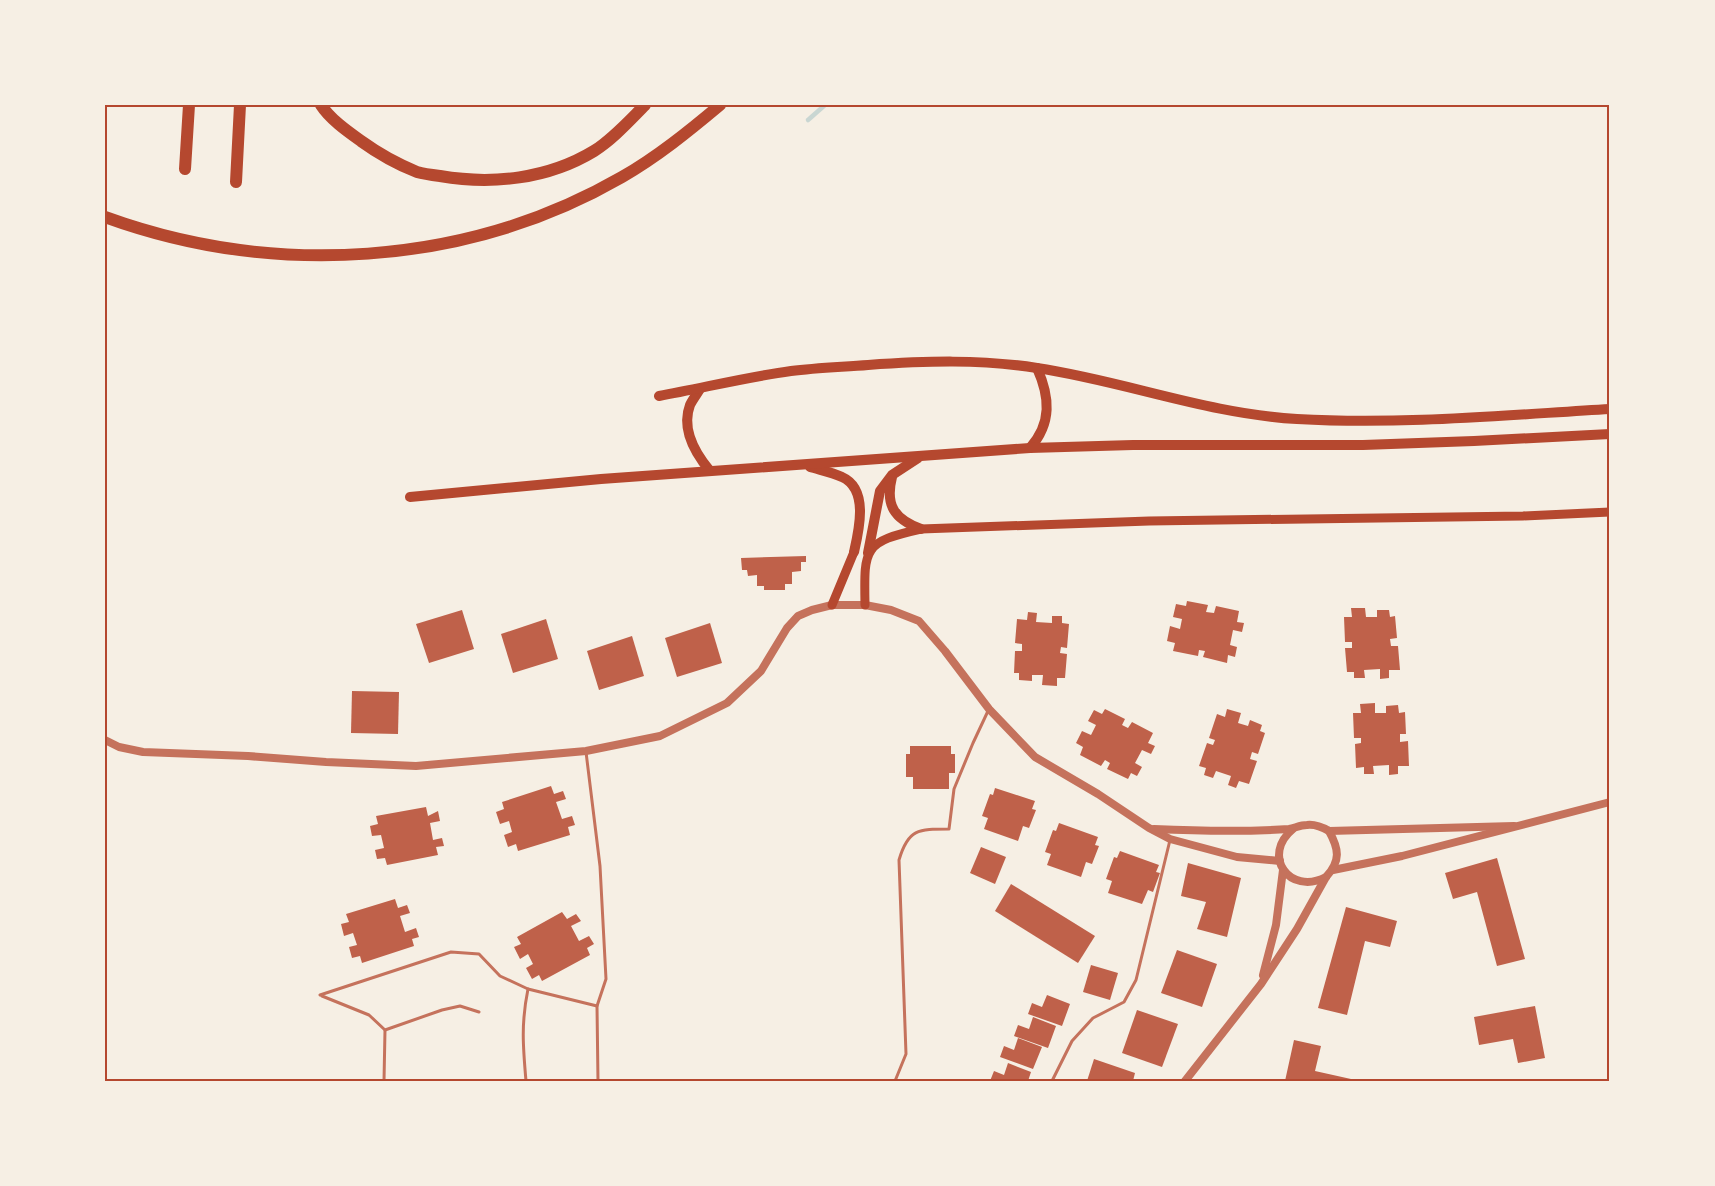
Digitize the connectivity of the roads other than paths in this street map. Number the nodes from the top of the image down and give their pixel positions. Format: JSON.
{"nodes":[{"id":1,"x":189,"y":105,"type":"edge"},
{"id":2,"x":240,"y":105,"type":"edge"},
{"id":3,"x":321,"y":105,"type":"edge"},
{"id":4,"x":645,"y":105,"type":"edge"},
{"id":5,"x":720,"y":105,"type":"edge"},
{"id":6,"x":185,"y":170,"type":"dead end"},
{"id":7,"x":236,"y":182,"type":"dead end"},
{"id":8,"x":105,"y":217,"type":"edge"},
{"id":9,"x":1036,"y":368,"type":"junction"},
{"id":10,"x":700,"y":388,"type":"junction"},
{"id":11,"x":659,"y":396,"type":"dead end"},
{"id":12,"x":1610,"y":409,"type":"edge"},
{"id":13,"x":1610,"y":434,"type":"edge"},
{"id":14,"x":1030,"y":448,"type":"junction"},
{"id":15,"x":920,"y":457,"type":"junction"},
{"id":16,"x":801,"y":465,"type":"junction"},
{"id":17,"x":710,"y":471,"type":"junction"},
{"id":18,"x":892,"y":475,"type":"junction"},
{"id":19,"x":410,"y":497,"type":"dead end"},
{"id":20,"x":1610,"y":513,"type":"edge"},
{"id":21,"x":921,"y":529,"type":"junction"},
{"id":22,"x":854,"y":552,"type":"joint"},
{"id":23,"x":868,"y":553,"type":"junction"},
{"id":24,"x":832,"y":605,"type":"junction"},
{"id":25,"x":865,"y":605,"type":"junction"},
{"id":26,"x":989,"y":709,"type":"junction"},
{"id":27,"x":105,"y":740,"type":"edge"},
{"id":28,"x":586,"y":751,"type":"junction"},
{"id":29,"x":1610,"y":802,"type":"edge"},
{"id":30,"x":1514,"y":826,"type":"junction"},
{"id":31,"x":1149,"y":828,"type":"junction"},
{"id":32,"x":1293,"y":829,"type":"junction"},
{"id":33,"x":1329,"y":831,"type":"junction"},
{"id":34,"x":1170,"y":838,"type":"junction"},
{"id":35,"x":1281,"y":865,"type":"junction"},
{"id":36,"x":1333,"y":870,"type":"junction"},
{"id":37,"x":1326,"y":877,"type":"junction"},
{"id":38,"x":1261,"y":984,"type":"junction"},
{"id":39,"x":528,"y":989,"type":"junction"},
{"id":40,"x":597,"y":1006,"type":"junction"},
{"id":41,"x":479,"y":1012,"type":"dead end"},
{"id":42,"x":385,"y":1030,"type":"junction"},
{"id":43,"x":384,"y":1081,"type":"edge"},
{"id":44,"x":526,"y":1081,"type":"edge"},
{"id":45,"x":598,"y":1081,"type":"edge"},
{"id":46,"x":895,"y":1081,"type":"edge"},
{"id":47,"x":1052,"y":1081,"type":"edge"},
{"id":48,"x":1185,"y":1081,"type":"edge"}],
"edges":[{"from":1,"to":6,"type":"highway"},
{"from":2,"to":7,"type":"highway"},
{"from":3,"to":4,"type":"highway"},
{"from":5,"to":8,"type":"highway"},
{"from":9,"to":10,"type":"main road"},
{"from":9,"to":12,"type":"main road"},
{"from":9,"to":14,"type":"main road"},
{"from":10,"to":11,"type":"main road"},
{"from":10,"to":17,"type":"main road"},
{"from":13,"to":14,"type":"main road"},
{"from":14,"to":15,"type":"main road"},
{"from":15,"to":16,"type":"main road"},
{"from":15,"to":18,"type":"main road"},
{"from":16,"to":17,"type":"main road"},
{"from":16,"to":22,"type":"main road"},
{"from":17,"to":19,"type":"main road"},
{"from":18,"to":21,"type":"main road"},
{"from":18,"to":23,"type":"main road"},
{"from":20,"to":21,"type":"main road"},
{"from":21,"to":23,"type":"main road"},
{"from":22,"to":24,"type":"main road"},
{"from":23,"to":25,"type":"main road"},
{"from":24,"to":25,"type":"street"},
{"from":24,"to":28,"type":"street"},
{"from":25,"to":26,"type":"street"},
{"from":26,"to":31,"type":"street"},
{"from":26,"to":46,"type":"lane"},
{"from":27,"to":28,"type":"street"},
{"from":28,"to":40,"type":"lane"},
{"from":29,"to":30,"type":"street"},
{"from":30,"to":33,"type":"street"},
{"from":30,"to":36,"type":"street"},
{"from":31,"to":32,"type":"street"},
{"from":31,"to":34,"type":"street"},
{"from":32,"to":33,"type":"street"},
{"from":32,"to":35,"type":"street"},
{"from":33,"to":36,"type":"street"},
{"from":34,"to":35,"type":"street"},
{"from":34,"to":47,"type":"lane"},
{"from":35,"to":37,"type":"street"},
{"from":35,"to":38,"type":"street"},
{"from":36,"to":37,"type":"street"},
{"from":37,"to":38,"type":"street"},
{"from":38,"to":48,"type":"street"},
{"from":39,"to":40,"type":"lane"},
{"from":39,"to":42,"type":"lane"},
{"from":39,"to":44,"type":"lane"},
{"from":40,"to":45,"type":"lane"},
{"from":41,"to":42,"type":"lane"},
{"from":42,"to":43,"type":"lane"}]}
